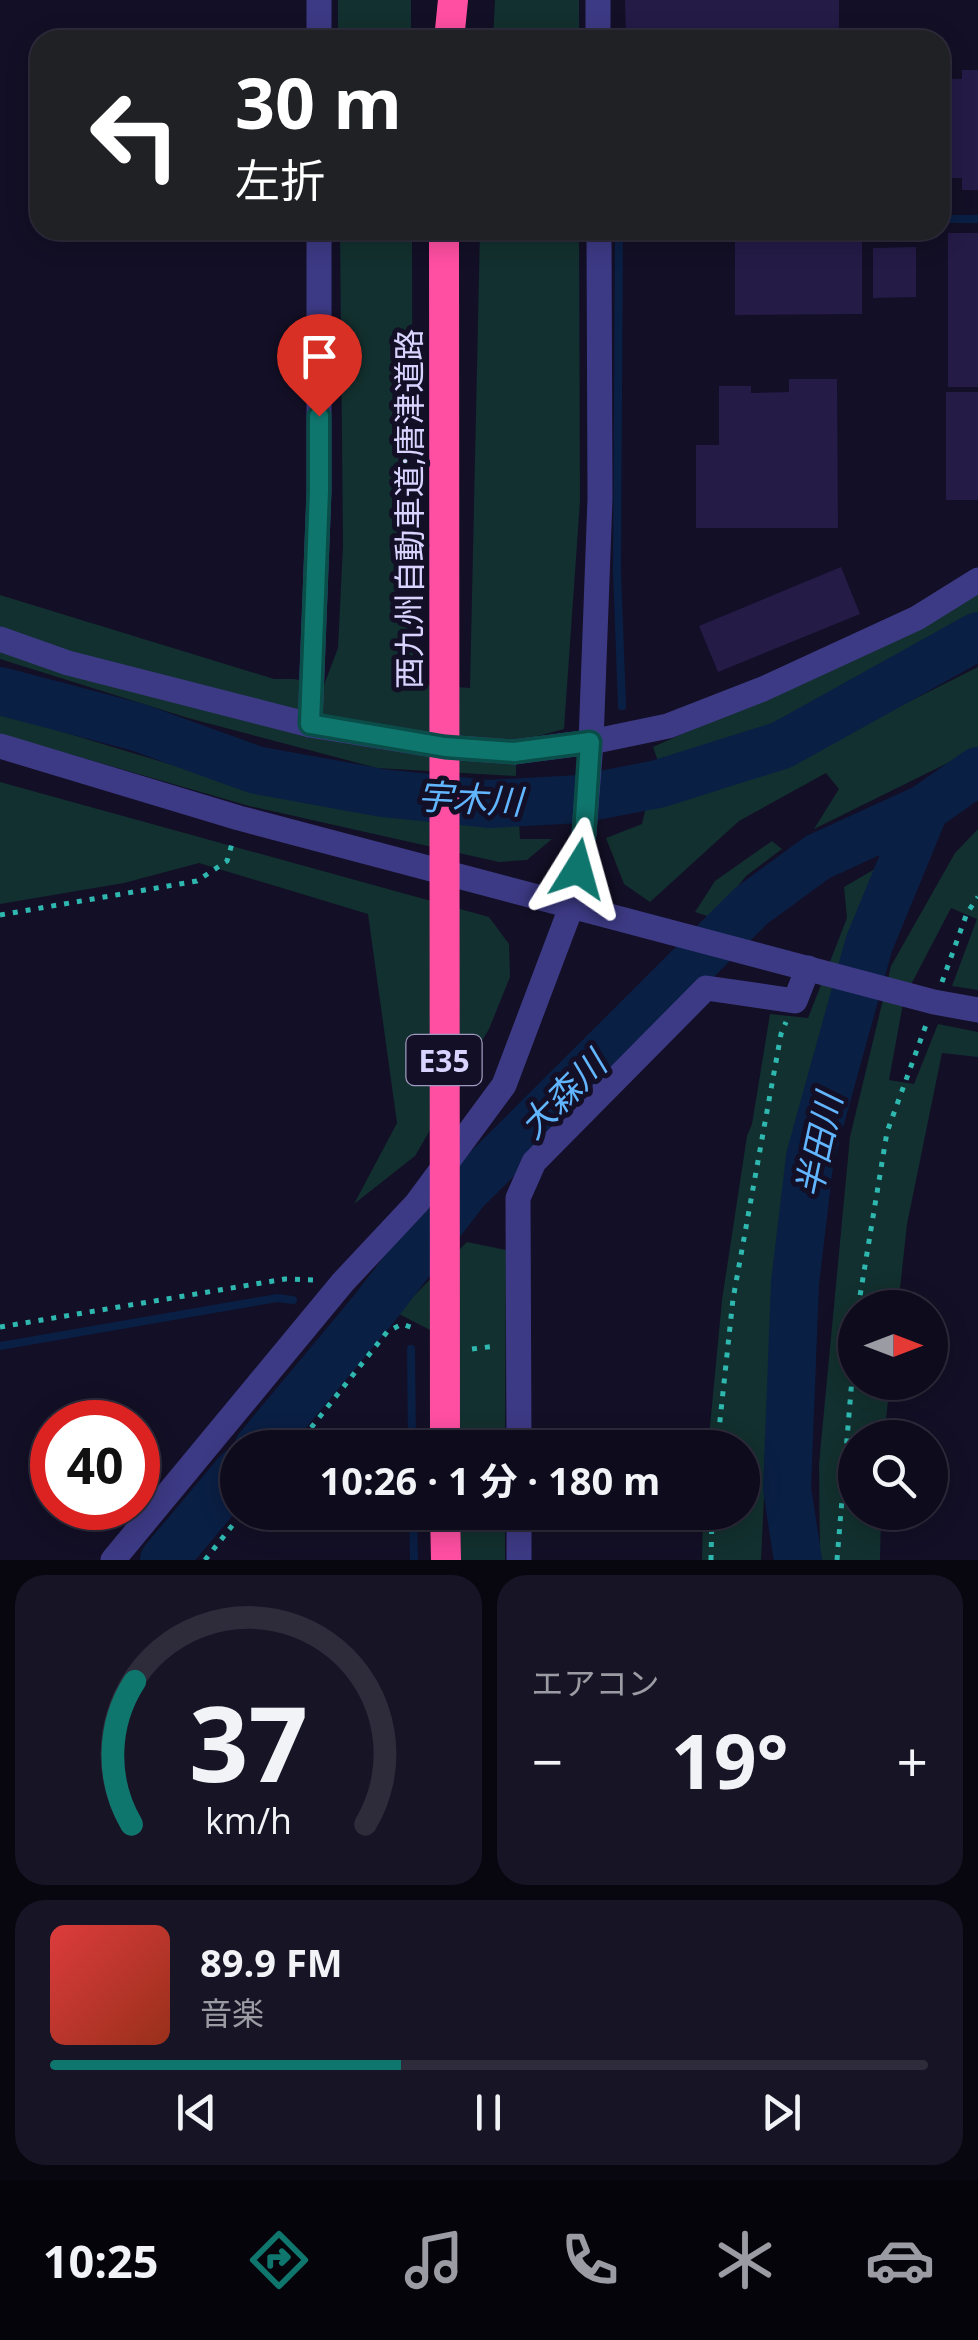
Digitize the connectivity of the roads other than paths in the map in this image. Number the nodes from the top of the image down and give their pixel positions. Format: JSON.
{"nodes":[{"id":1,"x":319,"y":0,"type":"edge"},
{"id":2,"x":441,"y":0,"type":"edge"},
{"id":3,"x":453,"y":0,"type":"edge"},
{"id":4,"x":598,"y":0,"type":"edge"},
{"id":5,"x":319,"y":30,"type":"edge"},
{"id":6,"x":445,"y":30,"type":"edge"},
{"id":7,"x":448,"y":30,"type":"edge"},
{"id":8,"x":598,"y":30,"type":"edge"},
{"id":9,"x":319,"y":240,"type":"edge"},
{"id":10,"x":444,"y":240,"type":"edge"},
{"id":11,"x":599,"y":240,"type":"edge"},
{"id":12,"x":978,"y":580,"type":"edge"},
{"id":13,"x":0,"y":640,"type":"edge"},
{"id":14,"x":310,"y":724,"type":"junction"},
{"id":15,"x":590,"y":742,"type":"junction"},
{"id":16,"x":0,"y":746,"type":"edge"},
{"id":17,"x":572,"y":905,"type":"junction"},
{"id":18,"x":816,"y":970,"type":"junction"},
{"id":19,"x":978,"y":1010,"type":"edge"},
{"id":20,"x":445,"y":1430,"type":"edge"},
{"id":21,"x":518,"y":1430,"type":"edge"},
{"id":22,"x":446,"y":1530,"type":"edge"},
{"id":23,"x":519,"y":1530,"type":"edge"},
{"id":24,"x":113,"y":1560,"type":"edge"},
{"id":25,"x":446,"y":1560,"type":"edge"},
{"id":26,"x":519,"y":1560,"type":"edge"}],
"edges":[{"from":1,"to":5,"type":"street"},
{"from":2,"to":6,"type":"highway"},
{"from":3,"to":7,"type":"highway"},
{"from":4,"to":8,"type":"street"},
{"from":9,"to":14,"type":"street"},
{"from":10,"to":20,"type":"highway","name":"西九州自動車道;唐津道路","number":"E35"},
{"from":11,"to":15,"type":"street"},
{"from":12,"to":15,"type":"street"},
{"from":13,"to":14,"type":"street"},
{"from":14,"to":15,"type":"street"},
{"from":15,"to":17,"type":"street"},
{"from":16,"to":17,"type":"street"},
{"from":17,"to":18,"type":"street"},
{"from":17,"to":24,"type":"street"},
{"from":18,"to":19,"type":"street"},
{"from":18,"to":21,"type":"street"},
{"from":22,"to":25,"type":"highway"},
{"from":23,"to":26,"type":"street"}]}
